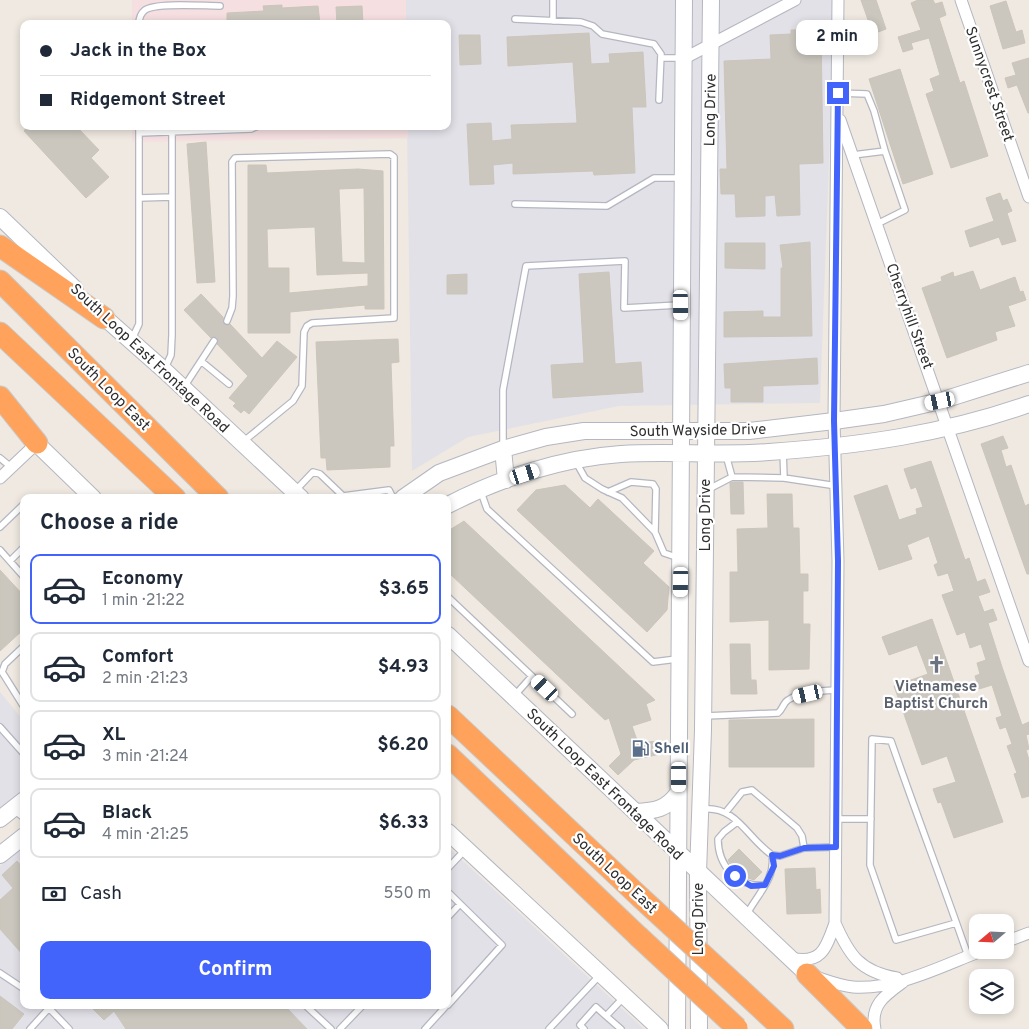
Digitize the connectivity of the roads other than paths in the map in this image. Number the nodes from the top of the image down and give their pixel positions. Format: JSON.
{"nodes":[{"id":1,"x":553,"y":0,"type":"edge"},
{"id":2,"x":684,"y":0,"type":"edge"},
{"id":3,"x":711,"y":0,"type":"edge"},
{"id":4,"x":795,"y":0,"type":"edge"},
{"id":5,"x":838,"y":0,"type":"edge"},
{"id":6,"x":961,"y":0,"type":"edge"},
{"id":7,"x":220,"y":6,"type":"dead end"},
{"id":8,"x":515,"y":19,"type":"dead end"},
{"id":9,"x":139,"y":20,"type":"edge"},
{"id":10,"x":553,"y":21,"type":"junction"},
{"id":11,"x":711,"y":45,"type":"junction"},
{"id":12,"x":661,"y":58,"type":"junction"},
{"id":13,"x":685,"y":58,"type":"junction"},
{"id":14,"x":838,"y":93,"type":"junction"},
{"id":15,"x":659,"y":100,"type":"dead end"},
{"id":16,"x":838,"y":113,"type":"junction"},
{"id":17,"x":139,"y":130,"type":"edge"},
{"id":18,"x":232,"y":130,"type":"edge"},
{"id":19,"x":172,"y":133,"type":"junction"},
{"id":20,"x":885,"y":151,"type":"junction"},
{"id":21,"x":853,"y":155,"type":"junction"},
{"id":22,"x":683,"y":178,"type":"junction"},
{"id":23,"x":709,"y":180,"type":"junction"},
{"id":24,"x":172,"y":197,"type":"junction"},
{"id":25,"x":1029,"y":197,"type":"edge"},
{"id":26,"x":139,"y":198,"type":"junction"},
{"id":27,"x":516,"y":204,"type":"dead end"},
{"id":28,"x":0,"y":217,"type":"edge"},
{"id":29,"x":877,"y":224,"type":"junction"},
{"id":30,"x":0,"y":246,"type":"edge"},
{"id":31,"x":0,"y":281,"type":"edge"},
{"id":32,"x":681,"y":305,"type":"junction"},
{"id":33,"x":707,"y":307,"type":"junction"},
{"id":34,"x":104,"y":318,"type":"junction"},
{"id":35,"x":227,"y":321,"type":"dead end"},
{"id":36,"x":0,"y":333,"type":"edge"},
{"id":37,"x":131,"y":340,"type":"junction"},
{"id":38,"x":214,"y":341,"type":"dead end"},
{"id":39,"x":201,"y":361,"type":"junction"},
{"id":40,"x":164,"y":370,"type":"junction"},
{"id":41,"x":1029,"y":373,"type":"edge"},
{"id":42,"x":229,"y":384,"type":"dead end"},
{"id":43,"x":183,"y":388,"type":"junction"},
{"id":44,"x":0,"y":397,"type":"edge"},
{"id":45,"x":940,"y":401,"type":"junction"},
{"id":46,"x":1029,"y":404,"type":"edge"},
{"id":47,"x":0,"y":408,"type":"edge"},
{"id":48,"x":834,"y":421,"type":"junction"},
{"id":49,"x":948,"y":426,"type":"junction"},
{"id":50,"x":682,"y":430,"type":"junction"},
{"id":51,"x":705,"y":430,"type":"junction"},
{"id":52,"x":37,"y":443,"type":"junction"},
{"id":53,"x":242,"y":443,"type":"junction"},
{"id":54,"x":836,"y":447,"type":"junction"},
{"id":55,"x":502,"y":449,"type":"junction"},
{"id":56,"x":783,"y":451,"type":"junction"},
{"id":57,"x":705,"y":453,"type":"junction"},
{"id":58,"x":682,"y":454,"type":"junction"},
{"id":59,"x":726,"y":454,"type":"junction"},
{"id":60,"x":0,"y":458,"type":"edge"},
{"id":61,"x":575,"y":461,"type":"junction"},
{"id":62,"x":11,"y":467,"type":"junction"},
{"id":63,"x":732,"y":477,"type":"junction"},
{"id":64,"x":0,"y":478,"type":"edge"},
{"id":65,"x":784,"y":478,"type":"junction"},
{"id":66,"x":506,"y":480,"type":"junction"},
{"id":67,"x":837,"y":486,"type":"junction"},
{"id":68,"x":480,"y":490,"type":"junction"},
{"id":69,"x":705,"y":491,"type":"junction"},
{"id":70,"x":608,"y":492,"type":"junction"},
{"id":71,"x":90,"y":494,"type":"edge"},
{"id":72,"x":171,"y":494,"type":"edge"},
{"id":73,"x":214,"y":494,"type":"edge"},
{"id":74,"x":297,"y":494,"type":"edge"},
{"id":75,"x":299,"y":494,"type":"edge"},
{"id":76,"x":341,"y":494,"type":"edge"},
{"id":77,"x":358,"y":494,"type":"edge"},
{"id":78,"x":390,"y":494,"type":"edge"},
{"id":79,"x":409,"y":494,"type":"edge"},
{"id":80,"x":451,"y":504,"type":"edge"},
{"id":81,"x":20,"y":508,"type":"edge"},
{"id":82,"x":0,"y":528,"type":"edge"},
{"id":83,"x":655,"y":532,"type":"junction"},
{"id":84,"x":0,"y":550,"type":"edge"},
{"id":85,"x":20,"y":551,"type":"edge"},
{"id":86,"x":681,"y":559,"type":"junction"},
{"id":87,"x":10,"y":561,"type":"junction"},
{"id":88,"x":20,"y":572,"type":"edge"},
{"id":89,"x":681,"y":582,"type":"junction"},
{"id":90,"x":704,"y":582,"type":"junction"},
{"id":91,"x":451,"y":602,"type":"edge"},
{"id":92,"x":451,"y":638,"type":"edge"},
{"id":93,"x":20,"y":650,"type":"edge"},
{"id":94,"x":680,"y":658,"type":"junction"},
{"id":95,"x":1029,"y":661,"type":"edge"},
{"id":96,"x":532,"y":676,"type":"junction"},
{"id":97,"x":837,"y":690,"type":"junction"},
{"id":98,"x":513,"y":696,"type":"junction"},
{"id":99,"x":20,"y":701,"type":"edge"},
{"id":100,"x":572,"y":714,"type":"dead end"},
{"id":101,"x":451,"y":719,"type":"edge"},
{"id":102,"x":703,"y":723,"type":"junction"},
{"id":103,"x":0,"y":727,"type":"edge"},
{"id":104,"x":679,"y":730,"type":"junction"},
{"id":105,"x":20,"y":750,"type":"edge"},
{"id":106,"x":451,"y":758,"type":"edge"},
{"id":107,"x":678,"y":793,"type":"junction"},
{"id":108,"x":700,"y":809,"type":"junction"},
{"id":109,"x":636,"y":812,"type":"junction"},
{"id":110,"x":726,"y":812,"type":"junction"},
{"id":111,"x":836,"y":819,"type":"junction"},
{"id":112,"x":871,"y":819,"type":"junction"},
{"id":113,"x":737,"y":822,"type":"junction"},
{"id":114,"x":451,"y":835,"type":"edge"},
{"id":115,"x":20,"y":839,"type":"edge"},
{"id":116,"x":836,"y":847,"type":"junction"},
{"id":117,"x":804,"y":848,"type":"junction"},
{"id":118,"x":465,"y":849,"type":"junction"},
{"id":119,"x":677,"y":850,"type":"junction"},
{"id":120,"x":0,"y":855,"type":"edge"},
{"id":121,"x":772,"y":855,"type":"junction"},
{"id":122,"x":451,"y":865,"type":"edge"},
{"id":123,"x":698,"y":873,"type":"junction"},
{"id":124,"x":765,"y":885,"type":"junction"},
{"id":125,"x":451,"y":895,"type":"edge"},
{"id":126,"x":460,"y":904,"type":"junction"},
{"id":127,"x":451,"y":914,"type":"edge"},
{"id":128,"x":746,"y":916,"type":"junction"},
{"id":129,"x":835,"y":923,"type":"junction"},
{"id":130,"x":956,"y":923,"type":"junction"},
{"id":131,"x":1029,"y":933,"type":"edge"},
{"id":132,"x":1014,"y":939,"type":"edge"},
{"id":133,"x":968,"y":956,"type":"joint"},
{"id":134,"x":789,"y":958,"type":"junction"},
{"id":135,"x":0,"y":973,"type":"edge"},
{"id":136,"x":807,"y":974,"type":"junction"},
{"id":137,"x":599,"y":975,"type":"junction"},
{"id":138,"x":906,"y":980,"type":"junction"},
{"id":139,"x":20,"y":986,"type":"edge"},
{"id":140,"x":624,"y":997,"type":"junction"},
{"id":141,"x":451,"y":1001,"type":"edge"},
{"id":142,"x":46,"y":1009,"type":"edge"},
{"id":143,"x":51,"y":1009,"type":"edge"},
{"id":144,"x":309,"y":1009,"type":"edge"},
{"id":145,"x":359,"y":1009,"type":"edge"},
{"id":146,"x":443,"y":1009,"type":"edge"},
{"id":147,"x":606,"y":1016,"type":"junction"},
{"id":148,"x":738,"y":1028,"type":"edge"},
{"id":149,"x":30,"y":1029,"type":"edge"},
{"id":150,"x":69,"y":1029,"type":"edge"},
{"id":151,"x":331,"y":1029,"type":"edge"},
{"id":152,"x":340,"y":1029,"type":"edge"},
{"id":153,"x":425,"y":1029,"type":"edge"},
{"id":154,"x":549,"y":1029,"type":"edge"},
{"id":155,"x":584,"y":1029,"type":"edge"},
{"id":156,"x":621,"y":1029,"type":"edge"},
{"id":157,"x":660,"y":1029,"type":"edge"},
{"id":158,"x":677,"y":1029,"type":"edge"},
{"id":159,"x":699,"y":1029,"type":"edge"},
{"id":160,"x":783,"y":1029,"type":"edge"},
{"id":161,"x":862,"y":1029,"type":"edge"},
{"id":162,"x":875,"y":1029,"type":"edge"}],
"edges":[{"from":1,"to":10,"type":"lane"},
{"from":2,"to":13,"type":"main road","name":"Long Drive"},
{"from":3,"to":11,"type":"main road","name":"Long Drive"},
{"from":4,"to":11,"type":"street"},
{"from":5,"to":14,"type":"street"},
{"from":6,"to":25,"type":"street","name":"Sunnycrest Street"},
{"from":7,"to":9,"type":"lane"},
{"from":8,"to":10,"type":"lane"},
{"from":10,"to":12,"type":"lane"},
{"from":11,"to":13,"type":"street"},
{"from":11,"to":23,"type":"main road","name":"Long Drive"},
{"from":12,"to":13,"type":"lane"},
{"from":12,"to":15,"type":"lane"},
{"from":13,"to":22,"type":"main road","name":"Long Drive"},
{"from":14,"to":16,"type":"street"},
{"from":14,"to":20,"type":"lane"},
{"from":16,"to":21,"type":"street","name":"Cherryhill Street"},
{"from":16,"to":48,"type":"street"},
{"from":17,"to":19,"type":"lane"},
{"from":17,"to":26,"type":"lane"},
{"from":18,"to":19,"type":"lane"},
{"from":19,"to":24,"type":"lane"},
{"from":20,"to":21,"type":"lane"},
{"from":20,"to":29,"type":"lane"},
{"from":21,"to":29,"type":"street","name":"Cherryhill Street"},
{"from":22,"to":23,"type":"main road"},
{"from":22,"to":27,"type":"lane"},
{"from":22,"to":32,"type":"main road","name":"Long Drive"},
{"from":23,"to":33,"type":"main road","name":"Long Drive"},
{"from":24,"to":26,"type":"lane"},
{"from":24,"to":40,"type":"lane"},
{"from":26,"to":37,"type":"lane"},
{"from":28,"to":34,"type":"main road","name":"South Loop East Frontage Road"},
{"from":29,"to":45,"type":"street","name":"Cherryhill Street"},
{"from":30,"to":34,"type":"highway"},
{"from":31,"to":73,"type":"highway","name":"South Loop East"},
{"from":32,"to":33,"type":"main road"},
{"from":32,"to":50,"type":"main road","name":"Long Drive"},
{"from":32,"to":55,"type":"lane"},
{"from":33,"to":51,"type":"main road","name":"Long Drive"},
{"from":34,"to":37,"type":"main road","name":"South Loop East Frontage Road"},
{"from":35,"to":53,"type":"lane"},
{"from":36,"to":72,"type":"highway"},
{"from":37,"to":40,"type":"main road","name":"South Loop East Frontage Road"},
{"from":38,"to":39,"type":"lane"},
{"from":39,"to":42,"type":"lane"},
{"from":39,"to":43,"type":"lane"},
{"from":40,"to":43,"type":"main road","name":"South Loop East Frontage Road"},
{"from":41,"to":45,"type":"main road","name":"South Wayside Drive"},
{"from":43,"to":53,"type":"main road","name":"South Loop East Frontage Road"},
{"from":44,"to":52,"type":"highway"},
{"from":45,"to":48,"type":"main road","name":"South Wayside Drive"},
{"from":45,"to":49,"type":"street","name":"Cherryhill Street"},
{"from":46,"to":49,"type":"main road","name":"South Wayside Drive"},
{"from":47,"to":52,"type":"main road"},
{"from":48,"to":51,"type":"main road","name":"South Wayside Drive"},
{"from":48,"to":54,"type":"street"},
{"from":49,"to":54,"type":"main road","name":"South Wayside Drive"},
{"from":49,"to":95,"type":"street","name":"Cherryhill Street"},
{"from":50,"to":51,"type":"main road","name":"South Wayside Drive"},
{"from":50,"to":55,"type":"main road","name":"South Wayside Drive"},
{"from":50,"to":58,"type":"main road","name":"Long Drive"},
{"from":51,"to":57,"type":"main road","name":"Long Drive"},
{"from":52,"to":62,"type":"street"},
{"from":52,"to":71,"type":"main road"},
{"from":53,"to":74,"type":"main road","name":"South Loop East Frontage Road"},
{"from":54,"to":56,"type":"main road","name":"South Wayside Drive"},
{"from":54,"to":67,"type":"street"},
{"from":55,"to":66,"type":"main road"},
{"from":55,"to":79,"type":"main road","name":"South Wayside Drive"},
{"from":56,"to":59,"type":"main road","name":"South Wayside Drive"},
{"from":56,"to":65,"type":"lane"},
{"from":57,"to":58,"type":"main road","name":"South Wayside Drive"},
{"from":57,"to":59,"type":"main road","name":"South Wayside Drive"},
{"from":57,"to":69,"type":"main road","name":"Long Drive"},
{"from":58,"to":61,"type":"main road","name":"South Wayside Drive"},
{"from":58,"to":86,"type":"main road","name":"Long Drive"},
{"from":59,"to":63,"type":"lane"},
{"from":60,"to":62,"type":"lane"},
{"from":61,"to":66,"type":"main road","name":"South Wayside Drive"},
{"from":61,"to":70,"type":"lane"},
{"from":62,"to":64,"type":"street"},
{"from":63,"to":65,"type":"lane"},
{"from":63,"to":69,"type":"lane"},
{"from":65,"to":67,"type":"lane"},
{"from":66,"to":68,"type":"main road","name":"South Wayside Drive"},
{"from":67,"to":97,"type":"street"},
{"from":68,"to":80,"type":"main road","name":"South Wayside Drive"},
{"from":68,"to":94,"type":"lane"},
{"from":69,"to":90,"type":"main road","name":"Long Drive"},
{"from":70,"to":83,"type":"lane"},
{"from":70,"to":83,"type":"lane"},
{"from":75,"to":76,"type":"lane"},
{"from":77,"to":78,"type":"lane"},
{"from":81,"to":82,"type":"lane"},
{"from":83,"to":86,"type":"lane"},
{"from":84,"to":87,"type":"lane"},
{"from":85,"to":87,"type":"lane"},
{"from":86,"to":89,"type":"main road","name":"Long Drive"},
{"from":87,"to":88,"type":"lane"},
{"from":89,"to":90,"type":"main road"},
{"from":89,"to":94,"type":"main road","name":"Long Drive"},
{"from":90,"to":102,"type":"main road","name":"Long Drive"},
{"from":91,"to":96,"type":"lane"},
{"from":92,"to":98,"type":"main road","name":"South Loop East Frontage Road"},
{"from":93,"to":99,"type":"lane"},
{"from":94,"to":104,"type":"main road","name":"Long Drive"},
{"from":96,"to":98,"type":"lane"},
{"from":96,"to":100,"type":"lane"},
{"from":97,"to":102,"type":"lane"},
{"from":97,"to":111,"type":"street"},
{"from":98,"to":109,"type":"main road","name":"South Loop East Frontage Road"},
{"from":101,"to":160,"type":"highway","name":"South Loop East","bridge":true},
{"from":102,"to":104,"type":"main road"},
{"from":102,"to":108,"type":"main road","name":"Long Drive"},
{"from":103,"to":105,"type":"lane"},
{"from":104,"to":107,"type":"main road","name":"Long Drive"},
{"from":106,"to":148,"type":"highway","name":"South Loop East","bridge":true},
{"from":107,"to":109,"type":"main road"},
{"from":107,"to":119,"type":"main road","name":"Long Drive"},
{"from":108,"to":110,"type":"lane"},
{"from":108,"to":123,"type":"main road","name":"Long Drive"},
{"from":109,"to":119,"type":"main road","name":"South Loop East Frontage Road"},
{"from":110,"to":113,"type":"lane"},
{"from":110,"to":117,"type":"lane"},
{"from":111,"to":112,"type":"lane"},
{"from":111,"to":116,"type":"street"},
{"from":112,"to":130,"type":"lane"},
{"from":112,"to":130,"type":"lane"},
{"from":113,"to":121,"type":"lane"},
{"from":113,"to":124,"type":"lane"},
{"from":114,"to":118,"type":"main road"},
{"from":115,"to":120,"type":"main road"},
{"from":116,"to":117,"type":"lane"},
{"from":116,"to":129,"type":"street"},
{"from":117,"to":121,"type":"lane"},
{"from":118,"to":122,"type":"lane"},
{"from":118,"to":137,"type":"main road"},
{"from":119,"to":123,"type":"main road","name":"South Loop East Frontage Road"},
{"from":119,"to":158,"type":"main road","name":"Long Drive"},
{"from":121,"to":124,"type":"lane"},
{"from":123,"to":128,"type":"main road","name":"South Loop East Frontage Road"},
{"from":123,"to":159,"type":"main road","name":"Long Drive"},
{"from":124,"to":128,"type":"lane"},
{"from":125,"to":126,"type":"lane"},
{"from":126,"to":127,"type":"lane"},
{"from":126,"to":141,"type":"lane"},
{"from":128,"to":134,"type":"main road","name":"South Loop East Frontage Road"},
{"from":129,"to":134,"type":"street"},
{"from":129,"to":138,"type":"street"},
{"from":130,"to":133,"type":"lane"},
{"from":131,"to":132,"type":"street"},
{"from":133,"to":138,"type":"street"},
{"from":134,"to":136,"type":"main road","name":"South Loop East Frontage Road"},
{"from":135,"to":139,"type":"lane"},
{"from":136,"to":138,"type":"street"},
{"from":136,"to":161,"type":"highway"},
{"from":137,"to":140,"type":"main road"},
{"from":137,"to":154,"type":"lane"},
{"from":138,"to":162,"type":"street"},
{"from":140,"to":147,"type":"lane"},
{"from":140,"to":157,"type":"main road"},
{"from":142,"to":149,"type":"lane"},
{"from":143,"to":150,"type":"lane"},
{"from":144,"to":151,"type":"lane"},
{"from":145,"to":152,"type":"lane"},
{"from":146,"to":153,"type":"lane"},
{"from":147,"to":155,"type":"lane"},
{"from":147,"to":156,"type":"lane"}]}
